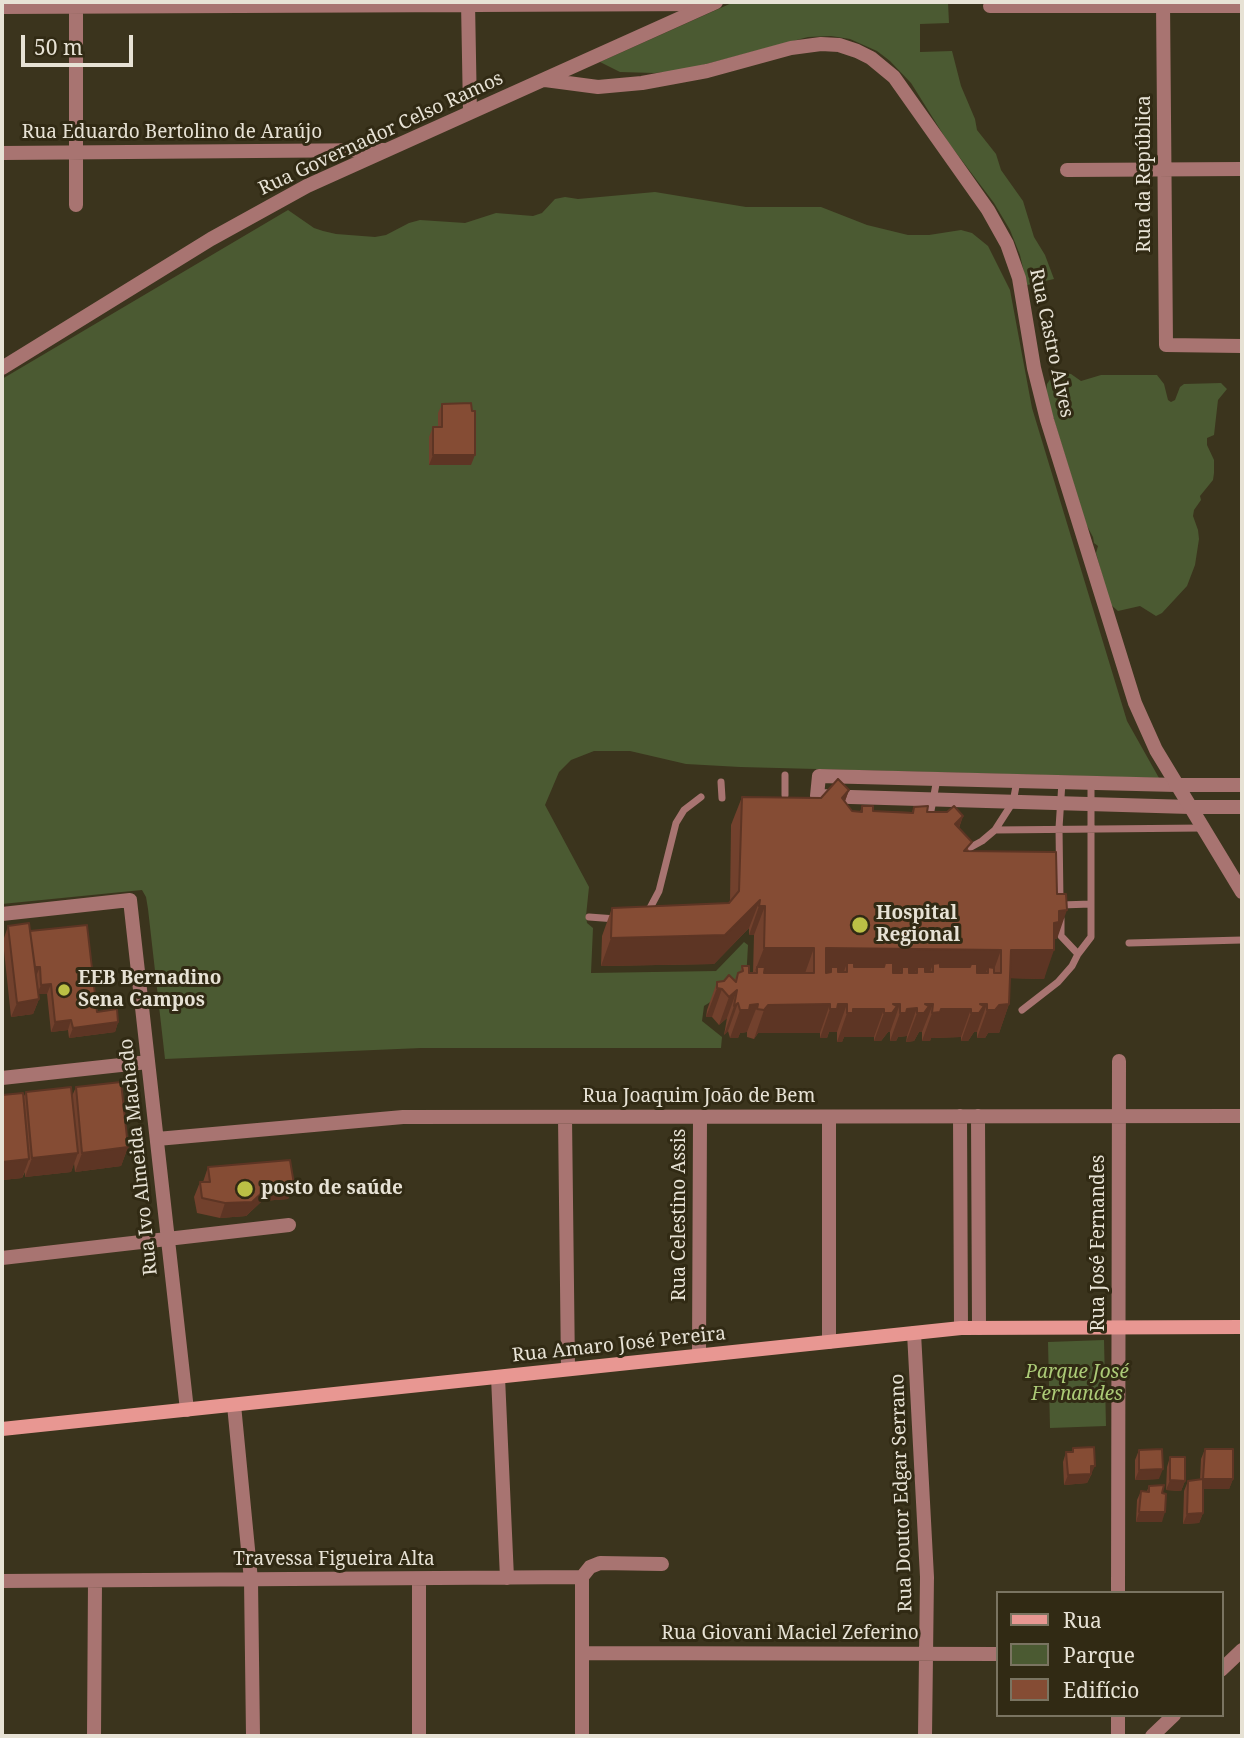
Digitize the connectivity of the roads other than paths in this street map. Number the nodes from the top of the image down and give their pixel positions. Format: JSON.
{"nodes":[{"id":1,"x":468,"y":3,"type":"edge"},
{"id":2,"x":714,"y":3,"type":"edge"},
{"id":3,"x":76,"y":4,"type":"edge"},
{"id":4,"x":1163,"y":4,"type":"edge"},
{"id":5,"x":990,"y":6,"type":"dead end"},
{"id":6,"x":1242,"y":6,"type":"edge"},
{"id":7,"x":2,"y":7,"type":"edge"},
{"id":8,"x":545,"y":80,"type":"junction"},
{"id":9,"x":470,"y":112,"type":"junction"},
{"id":10,"x":384,"y":150,"type":"junction"},
{"id":11,"x":2,"y":153,"type":"edge"},
{"id":12,"x":76,"y":153,"type":"junction"},
{"id":13,"x":1242,"y":169,"type":"edge"},
{"id":14,"x":1067,"y":170,"type":"dead end"},
{"id":15,"x":1164,"y":170,"type":"junction"},
{"id":16,"x":76,"y":205,"type":"dead end"},
{"id":17,"x":1242,"y":346,"type":"edge"},
{"id":18,"x":2,"y":368,"type":"edge"},
{"id":19,"x":785,"y":775,"type":"dead end"},
{"id":20,"x":875,"y":777,"type":"junction"},
{"id":21,"x":937,"y":779,"type":"junction"},
{"id":22,"x":1017,"y":781,"type":"junction"},
{"id":23,"x":721,"y":782,"type":"dead end"},
{"id":24,"x":1062,"y":782,"type":"junction"},
{"id":25,"x":1091,"y":783,"type":"junction"},
{"id":26,"x":1176,"y":785,"type":"junction"},
{"id":27,"x":1242,"y":785,"type":"edge"},
{"id":28,"x":785,"y":795,"type":"edge"},
{"id":29,"x":701,"y":797,"type":"dead end"},
{"id":30,"x":722,"y":798,"type":"dead end"},
{"id":31,"x":933,"y":800,"type":"junction"},
{"id":32,"x":1013,"y":802,"type":"junction"},
{"id":33,"x":872,"y":803,"type":"junction"},
{"id":34,"x":1062,"y":803,"type":"junction"},
{"id":35,"x":1090,"y":804,"type":"junction"},
{"id":36,"x":1190,"y":807,"type":"junction"},
{"id":37,"x":1242,"y":807,"type":"edge"},
{"id":38,"x":1059,"y":828,"type":"junction"},
{"id":39,"x":1090,"y":828,"type":"junction"},
{"id":40,"x":1203,"y":828,"type":"junction"},
{"id":41,"x":995,"y":830,"type":"junction"},
{"id":42,"x":931,"y":833,"type":"edge"},
{"id":43,"x":948,"y":849,"type":"edge"},
{"id":44,"x":1242,"y":892,"type":"edge"},
{"id":45,"x":1091,"y":904,"type":"junction"},
{"id":46,"x":1061,"y":905,"type":"junction"},
{"id":47,"x":2,"y":914,"type":"edge"},
{"id":48,"x":589,"y":917,"type":"dead end"},
{"id":49,"x":1242,"y":940,"type":"edge"},
{"id":50,"x":1129,"y":943,"type":"dead end"},
{"id":51,"x":1078,"y":954,"type":"junction"},
{"id":52,"x":1022,"y":1010,"type":"dead end"},
{"id":53,"x":1119,"y":1061,"type":"dead end"},
{"id":54,"x":148,"y":1062,"type":"junction"},
{"id":55,"x":2,"y":1078,"type":"edge"},
{"id":56,"x":828,"y":1116,"type":"junction"},
{"id":57,"x":960,"y":1116,"type":"junction"},
{"id":58,"x":978,"y":1116,"type":"junction"},
{"id":59,"x":1242,"y":1116,"type":"edge"},
{"id":60,"x":565,"y":1117,"type":"junction"},
{"id":61,"x":700,"y":1117,"type":"junction"},
{"id":62,"x":1119,"y":1117,"type":"junction"},
{"id":63,"x":157,"y":1139,"type":"junction"},
{"id":64,"x":289,"y":1225,"type":"dead end"},
{"id":65,"x":168,"y":1238,"type":"junction"},
{"id":66,"x":2,"y":1258,"type":"edge"},
{"id":67,"x":1242,"y":1327,"type":"edge"},
{"id":68,"x":961,"y":1328,"type":"junction"},
{"id":69,"x":979,"y":1328,"type":"junction"},
{"id":70,"x":1118,"y":1328,"type":"junction"},
{"id":71,"x":914,"y":1333,"type":"junction"},
{"id":72,"x":830,"y":1342,"type":"junction"},
{"id":73,"x":699,"y":1355,"type":"junction"},
{"id":74,"x":568,"y":1369,"type":"junction"},
{"id":75,"x":498,"y":1377,"type":"junction"},
{"id":76,"x":234,"y":1405,"type":"junction"},
{"id":77,"x":187,"y":1410,"type":"junction"},
{"id":78,"x":2,"y":1429,"type":"edge"},
{"id":79,"x":662,"y":1564,"type":"dead end"},
{"id":80,"x":582,"y":1577,"type":"junction"},
{"id":81,"x":419,"y":1578,"type":"junction"},
{"id":82,"x":507,"y":1578,"type":"junction"},
{"id":83,"x":251,"y":1580,"type":"junction"},
{"id":84,"x":2,"y":1581,"type":"edge"},
{"id":85,"x":95,"y":1581,"type":"junction"},
{"id":86,"x":1118,"y":1591,"type":"edge"},
{"id":87,"x":582,"y":1653,"type":"junction"},
{"id":88,"x":1240,"y":1653,"type":"edge"},
{"id":89,"x":926,"y":1654,"type":"junction"},
{"id":90,"x":996,"y":1654,"type":"edge"},
{"id":91,"x":1223,"y":1668,"type":"edge"},
{"id":92,"x":1118,"y":1717,"type":"edge"},
{"id":93,"x":1172,"y":1717,"type":"edge"},
{"id":94,"x":94,"y":1736,"type":"edge"},
{"id":95,"x":253,"y":1736,"type":"edge"},
{"id":96,"x":419,"y":1736,"type":"edge"},
{"id":97,"x":582,"y":1736,"type":"edge"},
{"id":98,"x":925,"y":1736,"type":"edge"},
{"id":99,"x":1118,"y":1736,"type":"edge"},
{"id":100,"x":1152,"y":1736,"type":"edge"}],
"edges":[{"from":1,"to":2,"type":"street"},
{"from":1,"to":3,"type":"street"},
{"from":1,"to":9,"type":"street"},
{"from":2,"to":8,"type":"street","name":"Rua Governador Celso Ramos"},
{"from":3,"to":7,"type":"street"},
{"from":3,"to":12,"type":"street"},
{"from":4,"to":5,"type":"street"},
{"from":4,"to":6,"type":"street"},
{"from":4,"to":15,"type":"street","name":"Rua da República"},
{"from":8,"to":9,"type":"street","name":"Rua Governador Celso Ramos"},
{"from":8,"to":26,"type":"street","name":"Rua Castro Alves"},
{"from":9,"to":10,"type":"street","name":"Rua Governador Celso Ramos"},
{"from":10,"to":12,"type":"street","name":"Rua Eduardo Bertolino de Araújo"},
{"from":10,"to":18,"type":"street","name":"Rua Governador Celso Ramos"},
{"from":11,"to":12,"type":"street","name":"Rua Eduardo Bertolino de Araújo"},
{"from":12,"to":16,"type":"street"},
{"from":13,"to":15,"type":"street"},
{"from":14,"to":15,"type":"street"},
{"from":15,"to":17,"type":"street","name":"Rua da República"},
{"from":19,"to":28,"type":"lane"},
{"from":20,"to":21,"type":"street"},
{"from":20,"to":33,"type":"lane"},
{"from":20,"to":33,"type":"street"},
{"from":21,"to":22,"type":"street"},
{"from":21,"to":31,"type":"lane"},
{"from":22,"to":24,"type":"street"},
{"from":22,"to":32,"type":"lane"},
{"from":23,"to":30,"type":"lane"},
{"from":24,"to":25,"type":"street"},
{"from":24,"to":34,"type":"lane"},
{"from":25,"to":26,"type":"street"},
{"from":25,"to":35,"type":"lane"},
{"from":26,"to":27,"type":"street"},
{"from":26,"to":36,"type":"street","name":"Rua Castro Alves"},
{"from":29,"to":48,"type":"lane"},
{"from":31,"to":32,"type":"street"},
{"from":31,"to":33,"type":"street"},
{"from":31,"to":42,"type":"lane"},
{"from":32,"to":34,"type":"street"},
{"from":32,"to":41,"type":"lane"},
{"from":34,"to":35,"type":"street"},
{"from":34,"to":38,"type":"lane"},
{"from":35,"to":36,"type":"street"},
{"from":35,"to":39,"type":"lane"},
{"from":36,"to":37,"type":"street"},
{"from":36,"to":40,"type":"street","name":"Rua Castro Alves"},
{"from":38,"to":39,"type":"lane"},
{"from":38,"to":41,"type":"lane"},
{"from":38,"to":46,"type":"lane"},
{"from":39,"to":40,"type":"lane"},
{"from":39,"to":45,"type":"lane"},
{"from":40,"to":44,"type":"street","name":"Rua Castro Alves"},
{"from":41,"to":43,"type":"lane"},
{"from":45,"to":46,"type":"lane"},
{"from":45,"to":51,"type":"lane"},
{"from":46,"to":51,"type":"lane"},
{"from":47,"to":54,"type":"street","name":"Rua Ivo Almeida Machado"},
{"from":49,"to":50,"type":"lane"},
{"from":51,"to":52,"type":"lane"},
{"from":53,"to":62,"type":"street","name":"Rua José Fernandes"},
{"from":54,"to":55,"type":"street"},
{"from":54,"to":63,"type":"street","name":"Rua Ivo Almeida Machado"},
{"from":56,"to":57,"type":"street","name":"Rua Joaquim João de Bem"},
{"from":56,"to":61,"type":"street","name":"Rua Joaquim João de Bem"},
{"from":56,"to":72,"type":"street"},
{"from":57,"to":58,"type":"street","name":"Rua Joaquim João de Bem"},
{"from":57,"to":68,"type":"street"},
{"from":58,"to":62,"type":"street","name":"Rua Joaquim João de Bem"},
{"from":58,"to":69,"type":"street"},
{"from":59,"to":62,"type":"street","name":"Rua Joaquim João de Bem"},
{"from":60,"to":61,"type":"street","name":"Rua Joaquim João de Bem"},
{"from":60,"to":63,"type":"street","name":"Rua Joaquim João de Bem"},
{"from":60,"to":74,"type":"street"},
{"from":61,"to":73,"type":"street","name":"Rua Celestino Assis"},
{"from":62,"to":70,"type":"street","name":"Rua José Fernandes"},
{"from":63,"to":65,"type":"street","name":"Rua Ivo Almeida Machado"},
{"from":64,"to":65,"type":"street"},
{"from":65,"to":66,"type":"street"},
{"from":65,"to":77,"type":"street","name":"Rua Ivo Almeida Machado"},
{"from":67,"to":70,"type":"main road","name":"Rua Amaro José Pereira"},
{"from":68,"to":69,"type":"main road","name":"Rua Amaro José Pereira"},
{"from":68,"to":71,"type":"main road","name":"Rua Amaro José Pereira"},
{"from":69,"to":70,"type":"main road","name":"Rua Amaro José Pereira"},
{"from":70,"to":86,"type":"street","name":"Rua José Fernandes"},
{"from":71,"to":72,"type":"main road","name":"Rua Amaro José Pereira"},
{"from":71,"to":89,"type":"street","name":"Rua Doutor Edgar Serrano"},
{"from":72,"to":73,"type":"main road","name":"Rua Amaro José Pereira"},
{"from":73,"to":74,"type":"main road","name":"Rua Amaro José Pereira"},
{"from":74,"to":75,"type":"main road","name":"Rua Amaro José Pereira"},
{"from":75,"to":76,"type":"main road","name":"Rua Amaro José Pereira"},
{"from":75,"to":82,"type":"street"},
{"from":76,"to":77,"type":"main road","name":"Rua Amaro José Pereira"},
{"from":76,"to":83,"type":"street"},
{"from":77,"to":78,"type":"main road","name":"Rua Amaro José Pereira"},
{"from":79,"to":80,"type":"street","name":"Travessa Figueira Alta"},
{"from":80,"to":82,"type":"street","name":"Travessa Figueira Alta"},
{"from":80,"to":87,"type":"street"},
{"from":81,"to":82,"type":"street","name":"Travessa Figueira Alta"},
{"from":81,"to":83,"type":"street","name":"Travessa Figueira Alta"},
{"from":81,"to":96,"type":"street"},
{"from":83,"to":85,"type":"street","name":"Travessa Figueira Alta"},
{"from":83,"to":95,"type":"street"},
{"from":84,"to":85,"type":"street","name":"Travessa Figueira Alta"},
{"from":85,"to":94,"type":"street"},
{"from":87,"to":89,"type":"street","name":"Rua Giovani Maciel Zeferino"},
{"from":87,"to":97,"type":"street"},
{"from":88,"to":91,"type":"street"},
{"from":89,"to":90,"type":"street","name":"Rua Giovani Maciel Zeferino"},
{"from":89,"to":98,"type":"street","name":"Rua Doutor Edgar Serrano"},
{"from":92,"to":99,"type":"street"},
{"from":93,"to":100,"type":"street"}]}
